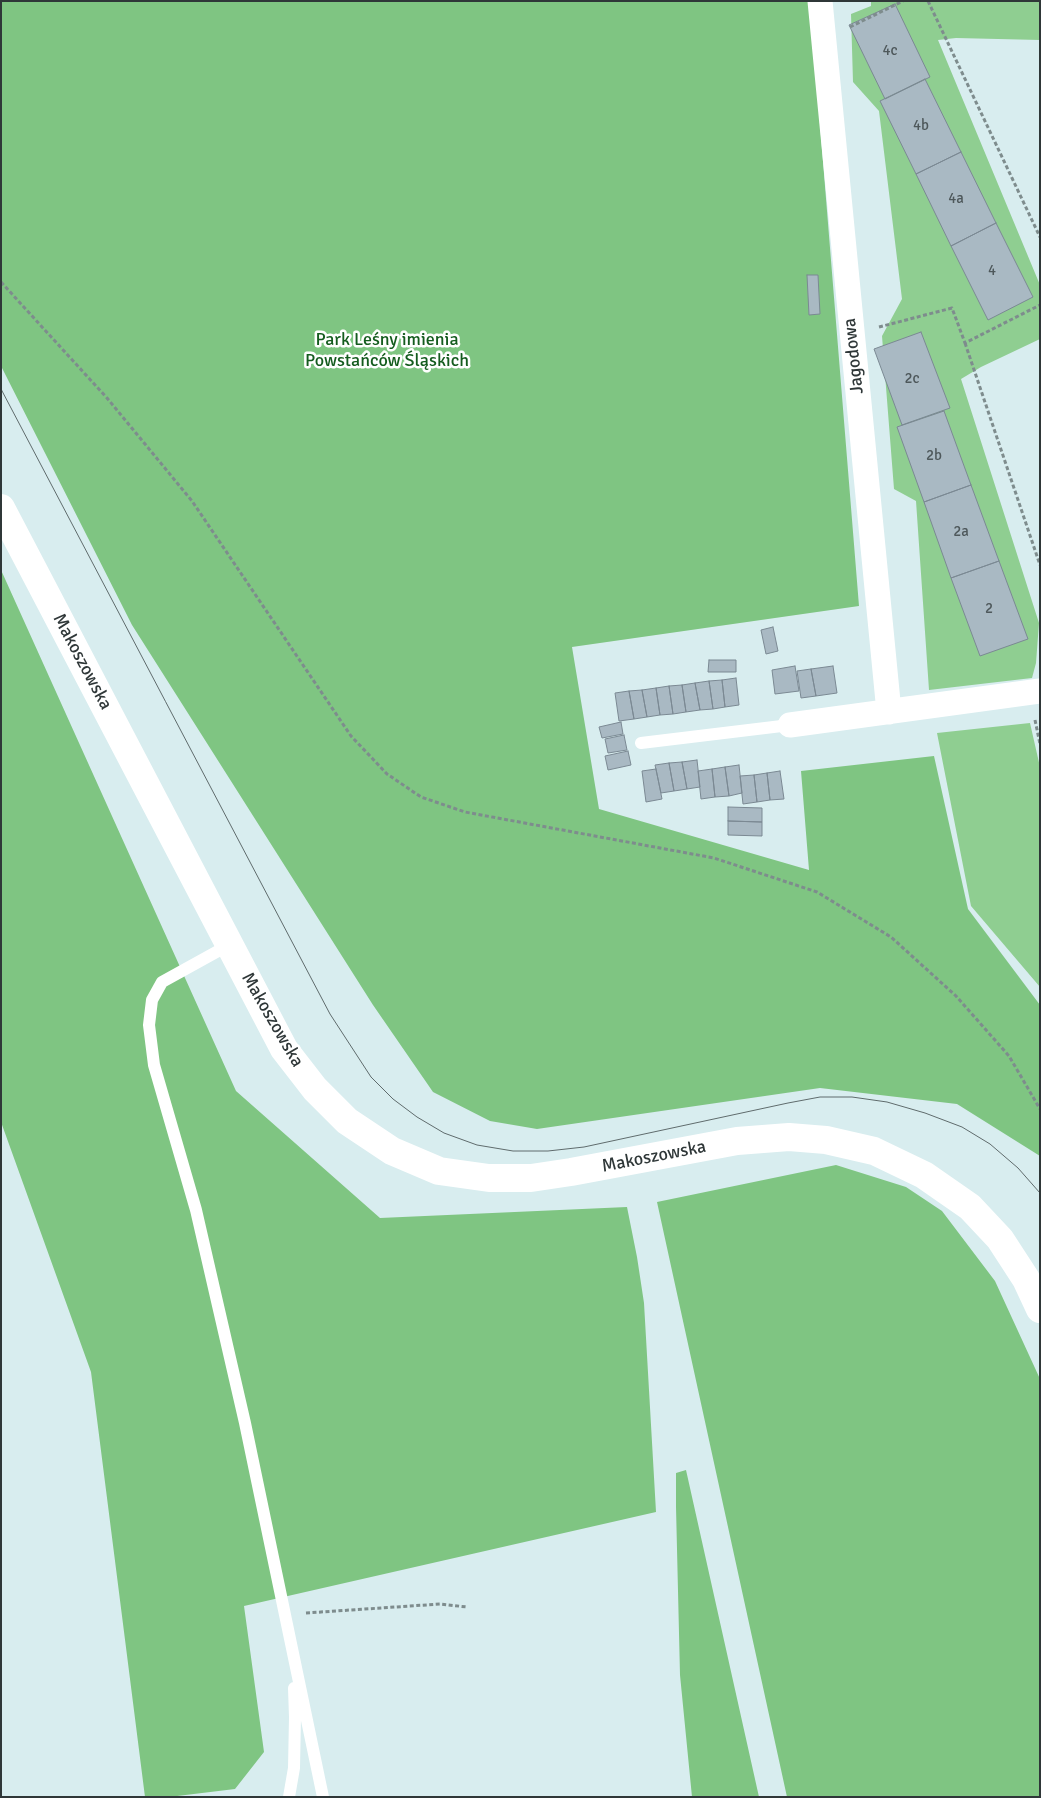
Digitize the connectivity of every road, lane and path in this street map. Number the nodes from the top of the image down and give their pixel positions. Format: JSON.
{"nodes":[{"id":1,"x":820,"y":1,"type":"edge"},
{"id":2,"x":903,"y":1,"type":"edge"},
{"id":3,"x":928,"y":1,"type":"edge"},
{"id":4,"x":824,"y":39,"type":"junction"},
{"id":5,"x":1040,"y":237,"type":"edge"},
{"id":6,"x":1,"y":282,"type":"edge"},
{"id":7,"x":1040,"y":305,"type":"edge"},
{"id":8,"x":852,"y":334,"type":"junction"},
{"id":9,"x":965,"y":342,"type":"junction"},
{"id":10,"x":1,"y":508,"type":"edge"},
{"id":11,"x":1040,"y":565,"type":"edge"},
{"id":12,"x":1040,"y":691,"type":"edge"},
{"id":13,"x":889,"y":712,"type":"junction"},
{"id":14,"x":790,"y":725,"type":"joint"},
{"id":15,"x":641,"y":743,"type":"dead end"},
{"id":16,"x":229,"y":945,"type":"junction"},
{"id":17,"x":1040,"y":1109,"type":"edge"},
{"id":18,"x":1040,"y":1309,"type":"edge"},
{"id":19,"x":467,"y":1607,"type":"dead end"},
{"id":20,"x":285,"y":1614,"type":"junction"},
{"id":21,"x":291,"y":1643,"type":"junction"},
{"id":22,"x":289,"y":1797,"type":"edge"},
{"id":23,"x":323,"y":1797,"type":"edge"}],
"edges":[{"from":1,"to":4,"type":"street","name":"Jagodowa"},
{"from":2,"to":4,"type":"path"},
{"from":3,"to":5,"type":"path"},
{"from":4,"to":8,"type":"street","name":"Jagodowa"},
{"from":6,"to":17,"type":"path"},
{"from":7,"to":9,"type":"path"},
{"from":8,"to":9,"type":"path"},
{"from":8,"to":13,"type":"street","name":"Jagodowa"},
{"from":9,"to":11,"type":"path"},
{"from":10,"to":16,"type":"main road","name":"Makoszowska"},
{"from":12,"to":13,"type":"street"},
{"from":13,"to":14,"type":"street"},
{"from":14,"to":15,"type":"lane"},
{"from":16,"to":18,"type":"main road","name":"Makoszowska"},
{"from":16,"to":20,"type":"lane"},
{"from":19,"to":20,"type":"path"},
{"from":20,"to":21,"type":"lane"},
{"from":21,"to":22,"type":"lane"},
{"from":21,"to":23,"type":"lane"}]}
